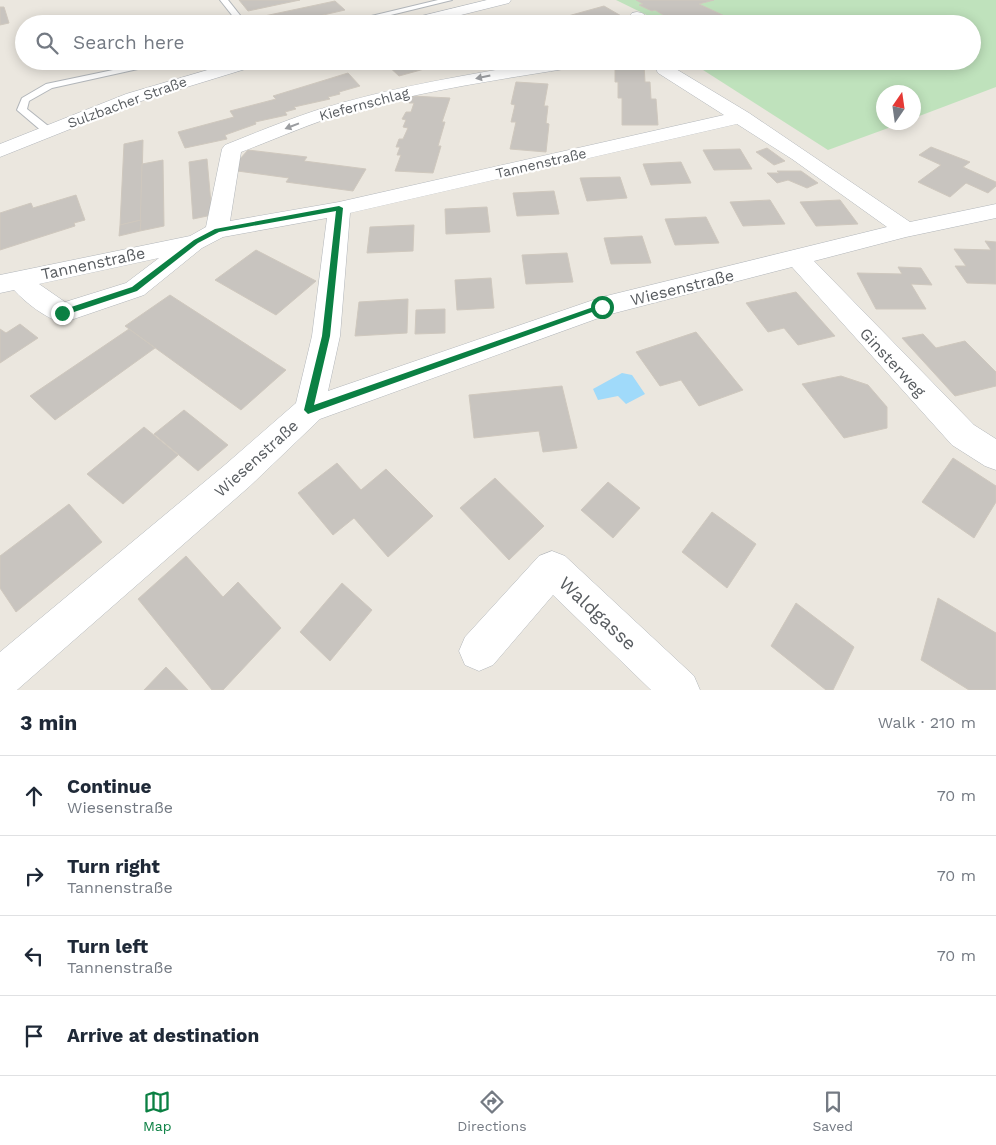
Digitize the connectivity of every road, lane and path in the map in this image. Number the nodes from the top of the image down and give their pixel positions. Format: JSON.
{"nodes":[{"id":1,"x":224,"y":0,"type":"edge"},
{"id":2,"x":448,"y":0,"type":"edge"},
{"id":3,"x":504,"y":0,"type":"edge"},
{"id":4,"x":236,"y":15,"type":"edge"},
{"id":5,"x":382,"y":15,"type":"edge"},
{"id":6,"x":443,"y":15,"type":"edge"},
{"id":7,"x":126,"y":70,"type":"edge"},
{"id":8,"x":226,"y":70,"type":"edge"},
{"id":9,"x":522,"y":70,"type":"edge"},
{"id":10,"x":666,"y":70,"type":"edge"},
{"id":11,"x":742,"y":117,"type":"junction"},
{"id":12,"x":48,"y":131,"type":"junction"},
{"id":13,"x":0,"y":151,"type":"edge"},
{"id":14,"x":339,"y":208,"type":"junction"},
{"id":15,"x":996,"y":212,"type":"edge"},
{"id":16,"x":906,"y":230,"type":"junction"},
{"id":17,"x":206,"y":236,"type":"junction"},
{"id":18,"x":798,"y":259,"type":"junction"},
{"id":19,"x":10,"y":281,"type":"edge"},
{"id":20,"x":308,"y":410,"type":"junction"},
{"id":21,"x":996,"y":456,"type":"edge"},
{"id":22,"x":479,"y":651,"type":"dead end"},
{"id":23,"x":0,"y":678,"type":"edge"},
{"id":24,"x":680,"y":690,"type":"edge"}],
"edges":[{"from":1,"to":4,"type":"lane"},
{"from":2,"to":5,"type":"lane"},
{"from":3,"to":6,"type":"street"},
{"from":7,"to":12,"type":"lane"},
{"from":8,"to":12,"type":"street","name":"Sulzbacher Straße"},
{"from":9,"to":17,"type":"street","name":"Kiefernschlag","one_way":true},
{"from":10,"to":11,"type":"street"},
{"from":11,"to":14,"type":"street","name":"Tannenstraße"},
{"from":11,"to":16,"type":"street"},
{"from":12,"to":13,"type":"street","name":"Sulzbacher Straße"},
{"from":14,"to":17,"type":"street","name":"Tannenstraße"},
{"from":14,"to":20,"type":"street"},
{"from":15,"to":16,"type":"street","name":"Wiesenstraße"},
{"from":16,"to":18,"type":"street","name":"Wiesenstraße"},
{"from":17,"to":19,"type":"street","name":"Tannenstraße"},
{"from":17,"to":19,"type":"street","name":"Tannenstraße"},
{"from":18,"to":20,"type":"street","name":"Wiesenstraße"},
{"from":18,"to":21,"type":"street","name":"Ginsterweg"},
{"from":20,"to":23,"type":"street","name":"Wiesenstraße"},
{"from":22,"to":24,"type":"street","name":"Waldgasse"}]}
